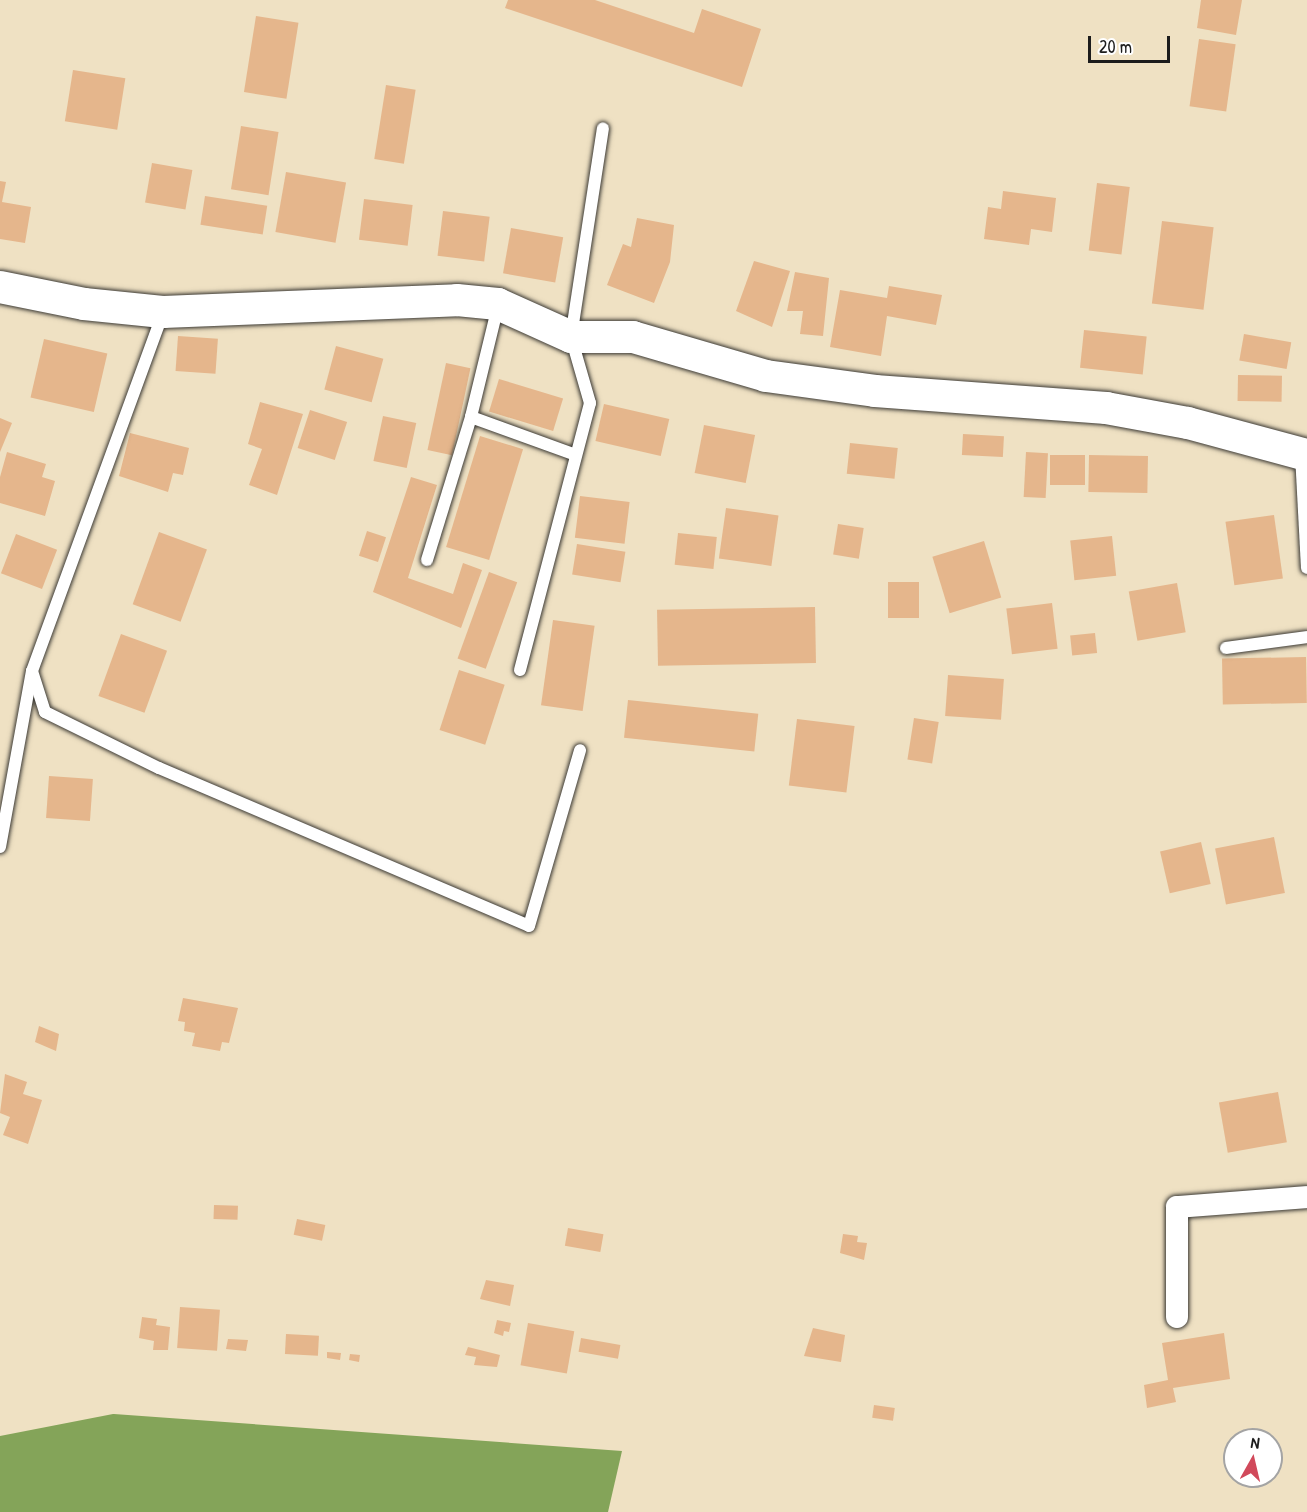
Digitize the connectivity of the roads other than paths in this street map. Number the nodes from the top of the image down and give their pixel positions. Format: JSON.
{"nodes":[{"id":1,"x":603,"y":128,"type":"dead end"},
{"id":2,"x":0,"y":287,"type":"edge"},
{"id":3,"x":498,"y":304,"type":"junction"},
{"id":4,"x":163,"y":312,"type":"junction"},
{"id":5,"x":571,"y":337,"type":"junction"},
{"id":6,"x":471,"y":417,"type":"junction"},
{"id":7,"x":573,"y":454,"type":"junction"},
{"id":8,"x":1304,"y":454,"type":"edge"},
{"id":9,"x":427,"y":560,"type":"dead end"},
{"id":10,"x":1307,"y":568,"type":"edge"},
{"id":11,"x":1307,"y":637,"type":"edge"},
{"id":12,"x":1227,"y":648,"type":"dead end"},
{"id":13,"x":520,"y":670,"type":"dead end"},
{"id":14,"x":32,"y":671,"type":"junction"},
{"id":15,"x":580,"y":750,"type":"dead end"},
{"id":16,"x":0,"y":848,"type":"edge"},
{"id":17,"x":1307,"y":1197,"type":"edge"},
{"id":18,"x":1177,"y":1317,"type":"dead end"}],
"edges":[{"from":1,"to":5,"type":"lane"},
{"from":2,"to":4,"type":"main road"},
{"from":3,"to":4,"type":"main road"},
{"from":3,"to":5,"type":"main road"},
{"from":3,"to":6,"type":"lane"},
{"from":4,"to":14,"type":"lane"},
{"from":5,"to":7,"type":"lane"},
{"from":5,"to":8,"type":"main road"},
{"from":6,"to":7,"type":"lane"},
{"from":6,"to":9,"type":"lane"},
{"from":7,"to":13,"type":"lane"},
{"from":8,"to":10,"type":"lane"},
{"from":11,"to":12,"type":"lane"},
{"from":14,"to":15,"type":"lane"},
{"from":14,"to":16,"type":"lane"},
{"from":17,"to":18,"type":"street"}]}
